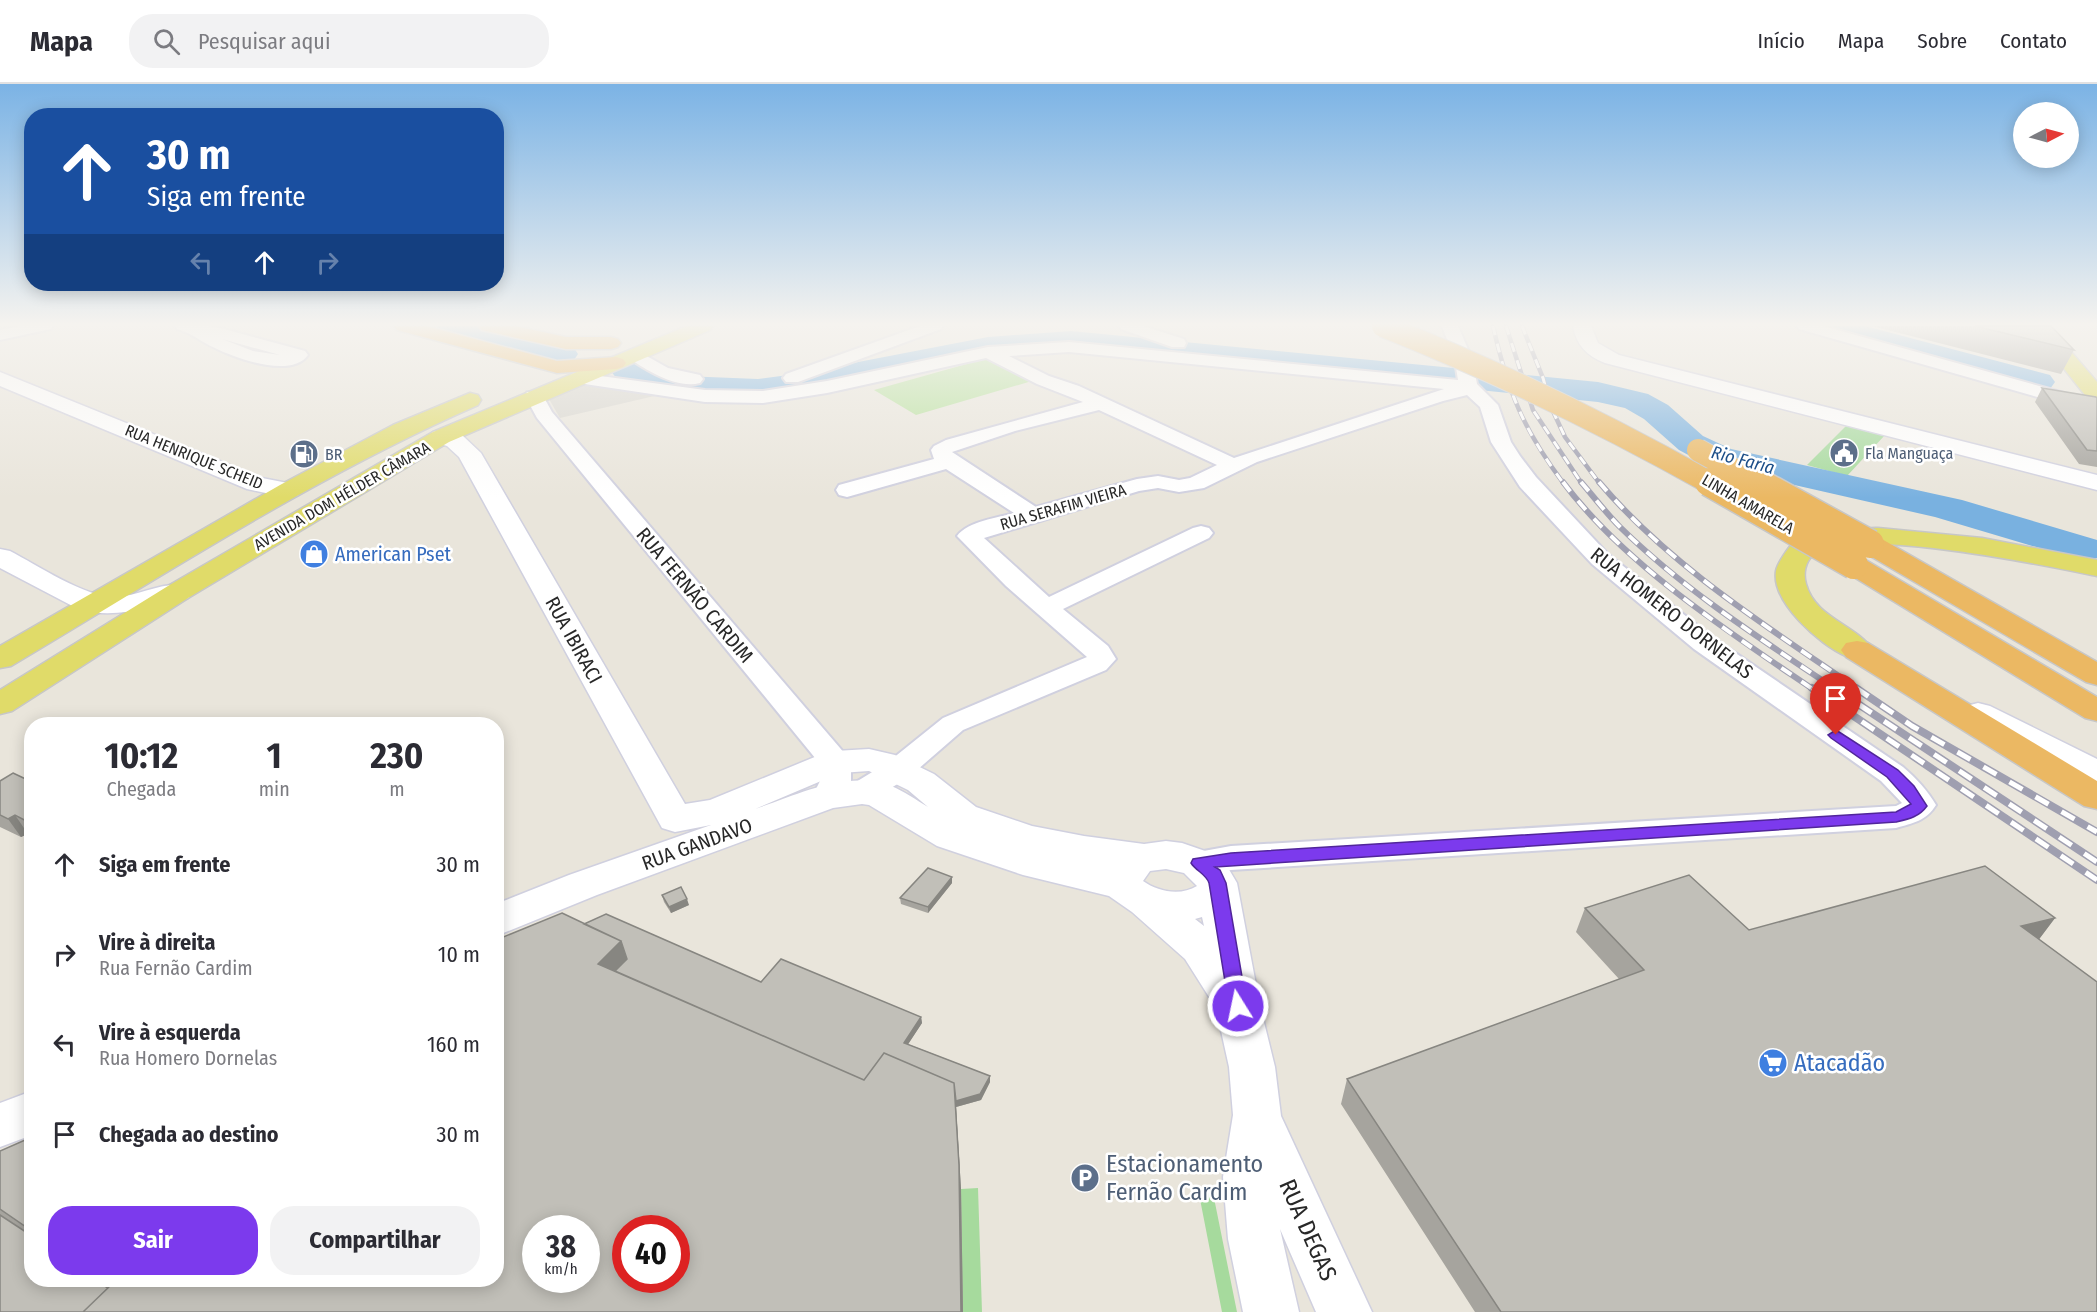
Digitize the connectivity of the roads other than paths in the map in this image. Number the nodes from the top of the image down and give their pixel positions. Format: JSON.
{"nodes":[{"id":1,"x":13,"y":383,"type":"edge"},
{"id":2,"x":515,"y":383,"type":"edge"},
{"id":3,"x":565,"y":383,"type":"edge"},
{"id":4,"x":665,"y":383,"type":"edge"},
{"id":5,"x":844,"y":383,"type":"edge"},
{"id":6,"x":1052,"y":383,"type":"edge"},
{"id":7,"x":1463,"y":383,"type":"edge"},
{"id":8,"x":1470,"y":383,"type":"edge"},
{"id":9,"x":1516,"y":383,"type":"edge"},
{"id":10,"x":1558,"y":383,"type":"edge"},
{"id":11,"x":1704,"y":383,"type":"edge"},
{"id":12,"x":2009,"y":383,"type":"edge"},
{"id":13,"x":2087,"y":383,"type":"edge"},
{"id":14,"x":2097,"y":395,"type":"edge"},
{"id":15,"x":534,"y":396,"type":"junction"},
{"id":16,"x":1098,"y":404,"type":"junction"},
{"id":17,"x":2097,"y":408,"type":"edge"},
{"id":18,"x":441,"y":437,"type":"junction"},
{"id":19,"x":346,"y":460,"type":"junction"},
{"id":20,"x":950,"y":461,"type":"junction"},
{"id":21,"x":1233,"y":465,"type":"junction"},
{"id":22,"x":2097,"y":483,"type":"edge"},
{"id":23,"x":289,"y":490,"type":"junction"},
{"id":24,"x":847,"y":490,"type":"dead end"},
{"id":25,"x":1032,"y":515,"type":"junction"},
{"id":26,"x":1201,"y":533,"type":"dead end"},
{"id":27,"x":1862,"y":555,"type":"junction"},
{"id":28,"x":0,"y":557,"type":"edge"},
{"id":29,"x":2097,"y":568,"type":"edge"},
{"id":30,"x":1950,"y":589,"type":"junction"},
{"id":31,"x":178,"y":592,"type":"junction"},
{"id":32,"x":90,"y":604,"type":"junction"},
{"id":33,"x":1045,"y":608,"type":"junction"},
{"id":34,"x":1979,"y":640,"type":"junction"},
{"id":35,"x":1857,"y":650,"type":"junction"},
{"id":36,"x":2097,"y":653,"type":"edge"},
{"id":37,"x":0,"y":659,"type":"edge"},
{"id":38,"x":2097,"y":675,"type":"edge"},
{"id":39,"x":0,"y":704,"type":"edge"},
{"id":40,"x":2097,"y":711,"type":"edge"},
{"id":41,"x":2097,"y":724,"type":"edge"},
{"id":42,"x":898,"y":770,"type":"junction"},
{"id":43,"x":2097,"y":774,"type":"edge"},
{"id":44,"x":842,"y":784,"type":"junction"},
{"id":45,"x":2097,"y":797,"type":"edge"},
{"id":46,"x":675,"y":819,"type":"junction"},
{"id":47,"x":657,"y":858,"type":"junction"},
{"id":48,"x":1209,"y":878,"type":"junction"},
{"id":49,"x":1137,"y":882,"type":"junction"},
{"id":50,"x":504,"y":918,"type":"edge"},
{"id":51,"x":1238,"y":1006,"type":"junction"},
{"id":52,"x":24,"y":1115,"type":"edge"},
{"id":53,"x":1257,"y":1115,"type":"junction"},
{"id":54,"x":0,"y":1125,"type":"edge"},
{"id":55,"x":1273,"y":1300,"type":"edge"},
{"id":56,"x":1344,"y":1312,"type":"edge"}],
"edges":[{"from":1,"to":23,"type":"street","name":"RUA HENRIQUE SCHEID"},
{"from":2,"to":19,"type":"main road","name":"AVENIDA DOM HÉLDER CÂMARA"},
{"from":3,"to":15,"type":"main road","name":"AVENIDA DOM HÉLDER CÂMARA"},
{"from":4,"to":5,"type":"street"},
{"from":6,"to":16,"type":"street"},
{"from":7,"to":21,"type":"street","name":"RUA SERAFIM VIEIRA"},
{"from":8,"to":48,"type":"street","name":"RUA HOMERO DORNELAS"},
{"from":9,"to":27,"type":"highway","name":"LINHA AMARELA","bridge":true},
{"from":10,"to":27,"type":"highway","name":"LINHA AMARELA","bridge":true},
{"from":11,"to":22,"type":"street"},
{"from":12,"to":17,"type":"street"},
{"from":13,"to":14,"type":"main road"},
{"from":15,"to":18,"type":"main road","name":"AVENIDA DOM HÉLDER CÂMARA"},
{"from":15,"to":44,"type":"street","name":"RUA FERNÃO CARDIM"},
{"from":16,"to":20,"type":"street"},
{"from":16,"to":21,"type":"street"},
{"from":18,"to":19,"type":"main road"},
{"from":18,"to":31,"type":"main road","name":"AVENIDA DOM HÉLDER CÂMARA"},
{"from":18,"to":46,"type":"street","name":"RUA IBIRACI"},
{"from":19,"to":23,"type":"main road","name":"AVENIDA DOM HÉLDER CÂMARA"},
{"from":20,"to":24,"type":"street"},
{"from":20,"to":25,"type":"street"},
{"from":21,"to":25,"type":"street","name":"RUA SERAFIM VIEIRA"},
{"from":23,"to":32,"type":"main road","name":"AVENIDA DOM HÉLDER CÂMARA"},
{"from":25,"to":33,"type":"street","name":"RUA SERAFIM VIEIRA"},
{"from":26,"to":33,"type":"street"},
{"from":27,"to":30,"type":"highway","name":"LINHA AMARELA"},
{"from":27,"to":34,"type":"highway","name":"LINHA AMARELA"},
{"from":28,"to":32,"type":"street"},
{"from":29,"to":35,"type":"main road"},
{"from":30,"to":36,"type":"highway"},
{"from":30,"to":38,"type":"highway","name":"LINHA AMARELA"},
{"from":31,"to":32,"type":"street"},
{"from":31,"to":39,"type":"main road","name":"AVENIDA DOM HÉLDER CÂMARA"},
{"from":32,"to":37,"type":"main road","name":"AVENIDA DOM HÉLDER CÂMARA"},
{"from":33,"to":42,"type":"street"},
{"from":34,"to":40,"type":"highway","name":"LINHA AMARELA"},
{"from":34,"to":41,"type":"highway"},
{"from":35,"to":43,"type":"street"},
{"from":35,"to":45,"type":"highway"},
{"from":42,"to":44,"type":"street","name":"RUA GANDAVO"},
{"from":42,"to":49,"type":"street"},
{"from":44,"to":46,"type":"street","name":"RUA GANDAVO"},
{"from":44,"to":47,"type":"street","name":"RUA GANDAVO"},
{"from":44,"to":49,"type":"street"},
{"from":46,"to":47,"type":"street"},
{"from":47,"to":50,"type":"street","name":"RUA GANDAVO"},
{"from":48,"to":49,"type":"street"},
{"from":48,"to":51,"type":"street","name":"RUA DEGAS"},
{"from":49,"to":51,"type":"street","name":"RUA DEGAS"},
{"from":51,"to":53,"type":"street","name":"RUA DEGAS"},
{"from":52,"to":54,"type":"street"},
{"from":53,"to":55,"type":"street","name":"RUA DEGAS"},
{"from":53,"to":56,"type":"street","name":"RUA DEGAS"}]}
